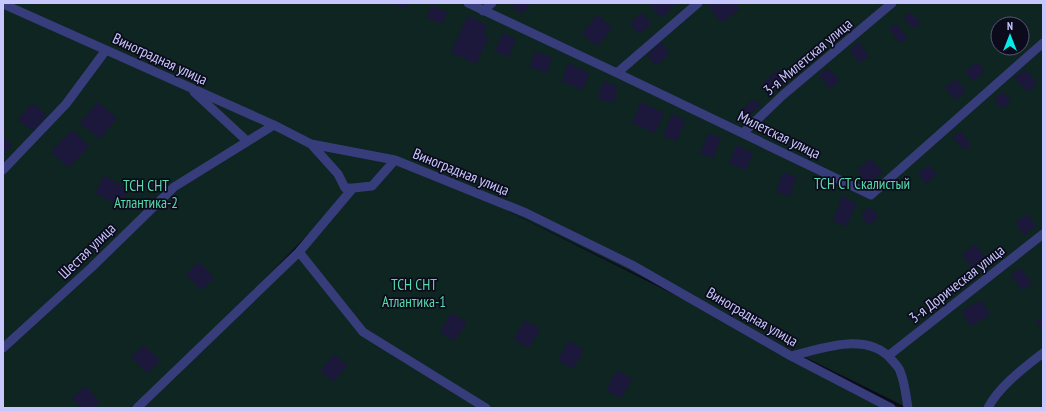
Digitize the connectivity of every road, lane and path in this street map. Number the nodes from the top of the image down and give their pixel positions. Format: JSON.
{"nodes":[{"id":1,"x":468,"y":3,"type":"edge"},
{"id":2,"x":492,"y":3,"type":"edge"},
{"id":3,"x":698,"y":3,"type":"edge"},
{"id":4,"x":892,"y":3,"type":"edge"},
{"id":5,"x":3,"y":4,"type":"edge"},
{"id":6,"x":483,"y":11,"type":"junction"},
{"id":7,"x":1043,"y":43,"type":"edge"},
{"id":8,"x":106,"y":50,"type":"junction"},
{"id":9,"x":617,"y":73,"type":"junction"},
{"id":10,"x":188,"y":88,"type":"junction"},
{"id":11,"x":274,"y":125,"type":"junction"},
{"id":12,"x":743,"y":133,"type":"junction"},
{"id":13,"x":247,"y":141,"type":"junction"},
{"id":14,"x":311,"y":144,"type":"junction"},
{"id":15,"x":394,"y":160,"type":"junction"},
{"id":16,"x":3,"y":170,"type":"edge"},
{"id":17,"x":353,"y":188,"type":"junction"},
{"id":18,"x":1043,"y":234,"type":"edge"},
{"id":19,"x":299,"y":252,"type":"junction"},
{"id":20,"x":3,"y":348,"type":"edge"},
{"id":21,"x":1043,"y":353,"type":"edge"},
{"id":22,"x":791,"y":356,"type":"junction"},
{"id":23,"x":888,"y":356,"type":"junction"},
{"id":24,"x":137,"y":408,"type":"edge"},
{"id":25,"x":486,"y":408,"type":"edge"},
{"id":26,"x":891,"y":408,"type":"edge"},
{"id":27,"x":908,"y":408,"type":"edge"},
{"id":28,"x":988,"y":408,"type":"edge"}],
"edges":[{"from":1,"to":6,"type":"lane","name":"Милетская улица"},
{"from":2,"to":6,"type":"lane"},
{"from":3,"to":9,"type":"lane"},
{"from":4,"to":12,"type":"lane","name":"3-я Милетская улица"},
{"from":5,"to":8,"type":"lane","name":"Виноградная улица"},
{"from":6,"to":9,"type":"lane","name":"Милетская улица"},
{"from":7,"to":12,"type":"lane","name":"Милетская улица"},
{"from":8,"to":10,"type":"lane","name":"Виноградная улица"},
{"from":8,"to":16,"type":"lane"},
{"from":9,"to":12,"type":"lane","name":"Милетская улица"},
{"from":10,"to":11,"type":"lane","name":"Виноградная улица"},
{"from":10,"to":13,"type":"lane"},
{"from":11,"to":13,"type":"lane","name":"Шестая улица"},
{"from":11,"to":14,"type":"lane","name":"Виноградная улица"},
{"from":13,"to":20,"type":"lane","name":"Шестая улица"},
{"from":14,"to":15,"type":"lane","name":"Виноградная улица"},
{"from":14,"to":17,"type":"lane"},
{"from":15,"to":17,"type":"lane"},
{"from":15,"to":22,"type":"lane","name":"Виноградная улица"},
{"from":17,"to":19,"type":"lane"},
{"from":18,"to":23,"type":"lane","name":"3-я Дорическая улица"},
{"from":19,"to":24,"type":"lane"},
{"from":19,"to":25,"type":"lane"},
{"from":21,"to":28,"type":"lane"},
{"from":22,"to":23,"type":"lane"},
{"from":22,"to":26,"type":"lane","name":"Виноградная улица"},
{"from":23,"to":27,"type":"lane"}]}
